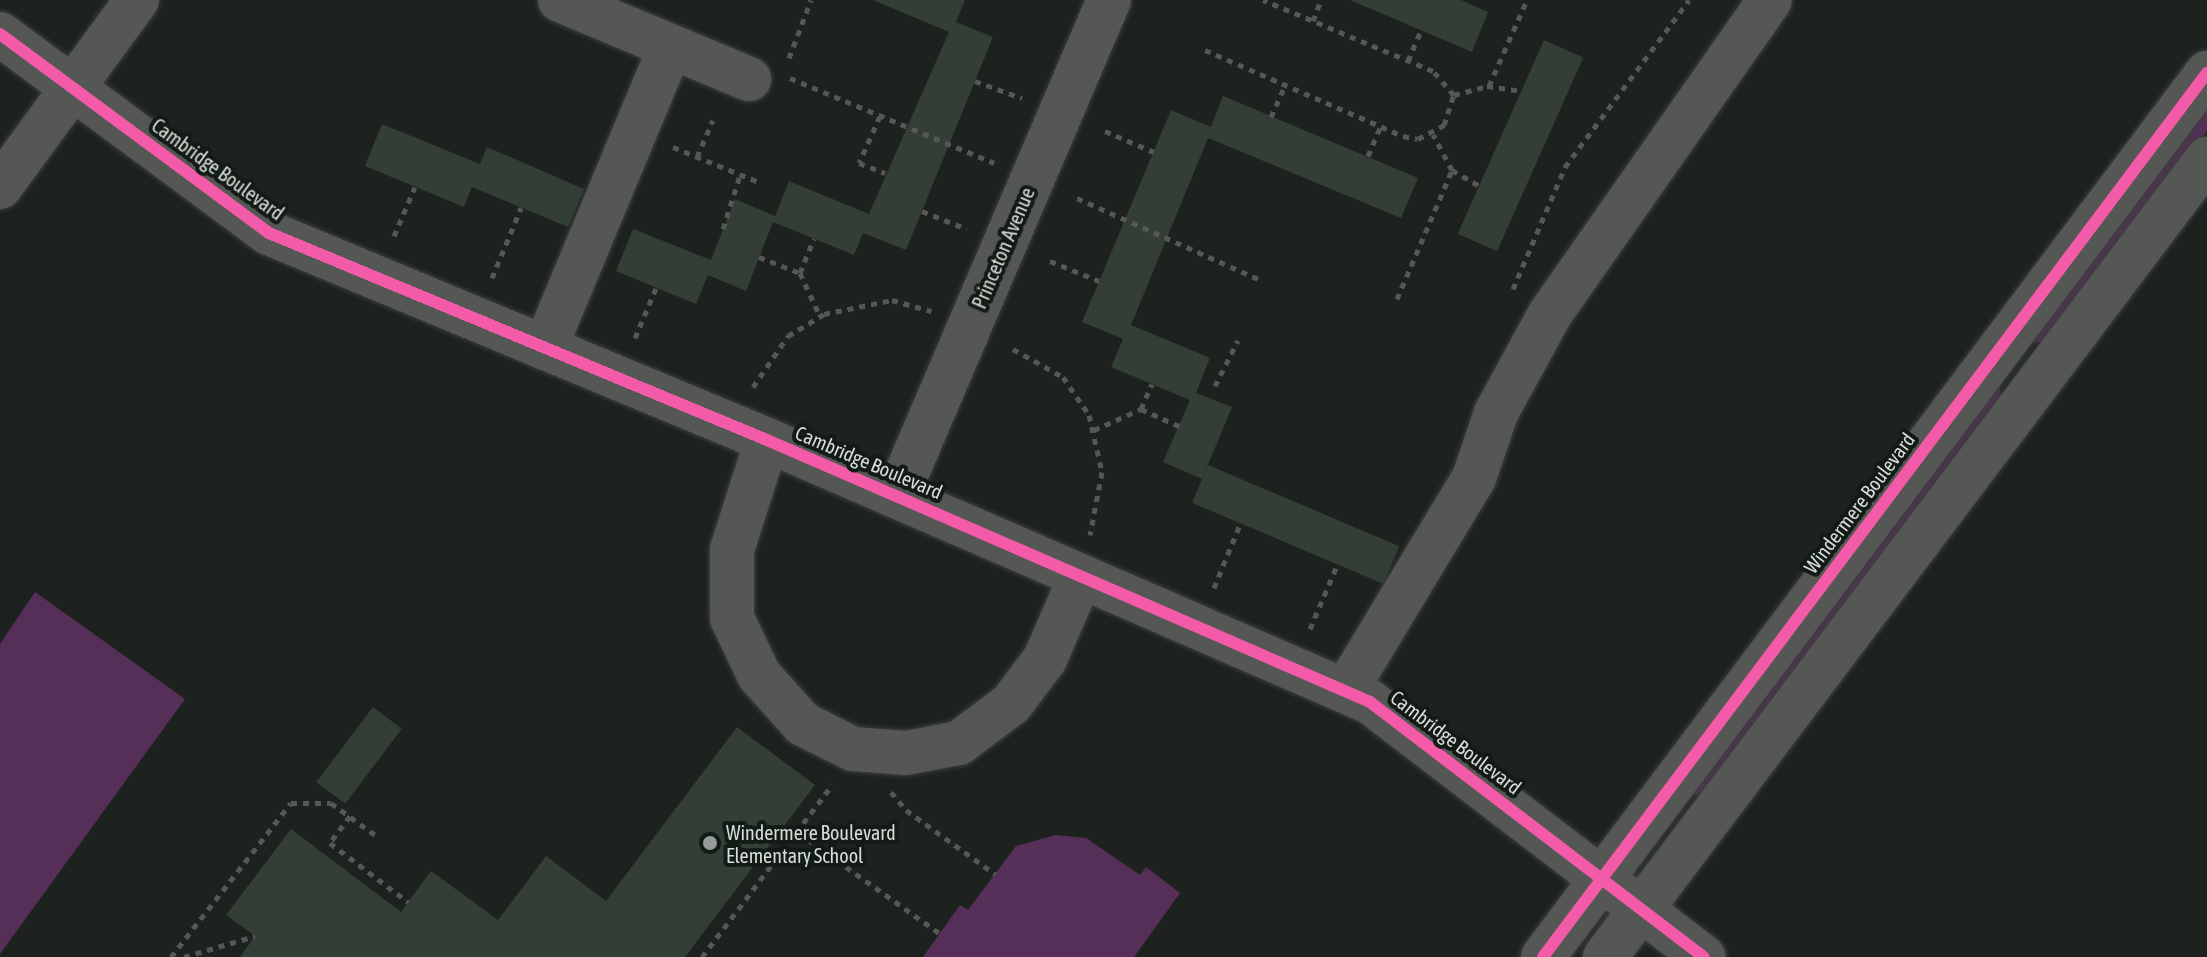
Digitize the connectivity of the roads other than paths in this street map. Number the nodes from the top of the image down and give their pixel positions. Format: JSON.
{"nodes":[{"id":1,"x":137,"y":0,"type":"edge"},
{"id":2,"x":560,"y":0,"type":"edge"},
{"id":3,"x":1109,"y":0,"type":"edge"},
{"id":4,"x":1770,"y":0,"type":"edge"},
{"id":5,"x":0,"y":34,"type":"edge"},
{"id":6,"x":670,"y":47,"type":"junction"},
{"id":7,"x":2207,"y":73,"type":"edge"},
{"id":8,"x":769,"y":79,"type":"road end"},
{"id":9,"x":72,"y":87,"type":"junction"},
{"id":10,"x":2207,"y":159,"type":"edge"},
{"id":11,"x":0,"y":187,"type":"edge"},
{"id":12,"x":545,"y":348,"type":"junction"},
{"id":13,"x":2000,"y":349,"type":"junction"},
{"id":14,"x":2041,"y":379,"type":"junction"},
{"id":15,"x":767,"y":440,"type":"junction"},
{"id":16,"x":897,"y":496,"type":"junction"},
{"id":17,"x":1086,"y":556,"type":"junction"},
{"id":18,"x":1346,"y":690,"type":"junction"},
{"id":19,"x":1602,"y":879,"type":"junction"},
{"id":20,"x":1642,"y":908,"type":"junction"},
{"id":21,"x":1543,"y":957,"type":"edge"},
{"id":22,"x":1605,"y":957,"type":"edge"},
{"id":23,"x":1704,"y":957,"type":"edge"}],
"edges":[{"from":1,"to":9,"type":"street"},
{"from":2,"to":6,"type":"street"},
{"from":3,"to":16,"type":"street","name":"Princeton Avenue"},
{"from":4,"to":18,"type":"street"},
{"from":5,"to":9,"type":"street","name":"Cambridge Boulevard"},
{"from":6,"to":8,"type":"street"},
{"from":6,"to":12,"type":"street"},
{"from":7,"to":13,"type":"street","name":"Windermere Boulevard"},
{"from":9,"to":11,"type":"street"},
{"from":9,"to":12,"type":"street","name":"Cambridge Boulevard"},
{"from":10,"to":14,"type":"street"},
{"from":12,"to":15,"type":"street","name":"Cambridge Boulevard"},
{"from":13,"to":14,"type":"street"},
{"from":13,"to":19,"type":"street","name":"Windermere Boulevard"},
{"from":14,"to":20,"type":"street"},
{"from":15,"to":16,"type":"street","name":"Cambridge Boulevard"},
{"from":15,"to":17,"type":"street"},
{"from":16,"to":17,"type":"street","name":"Cambridge Boulevard"},
{"from":17,"to":18,"type":"street","name":"Cambridge Boulevard"},
{"from":18,"to":19,"type":"street","name":"Cambridge Boulevard"},
{"from":19,"to":20,"type":"street","name":"Cambridge Boulevard"},
{"from":19,"to":21,"type":"street","name":"Windermere Boulevard"},
{"from":20,"to":22,"type":"street"},
{"from":20,"to":23,"type":"street","name":"Cambridge Boulevard"}]}
